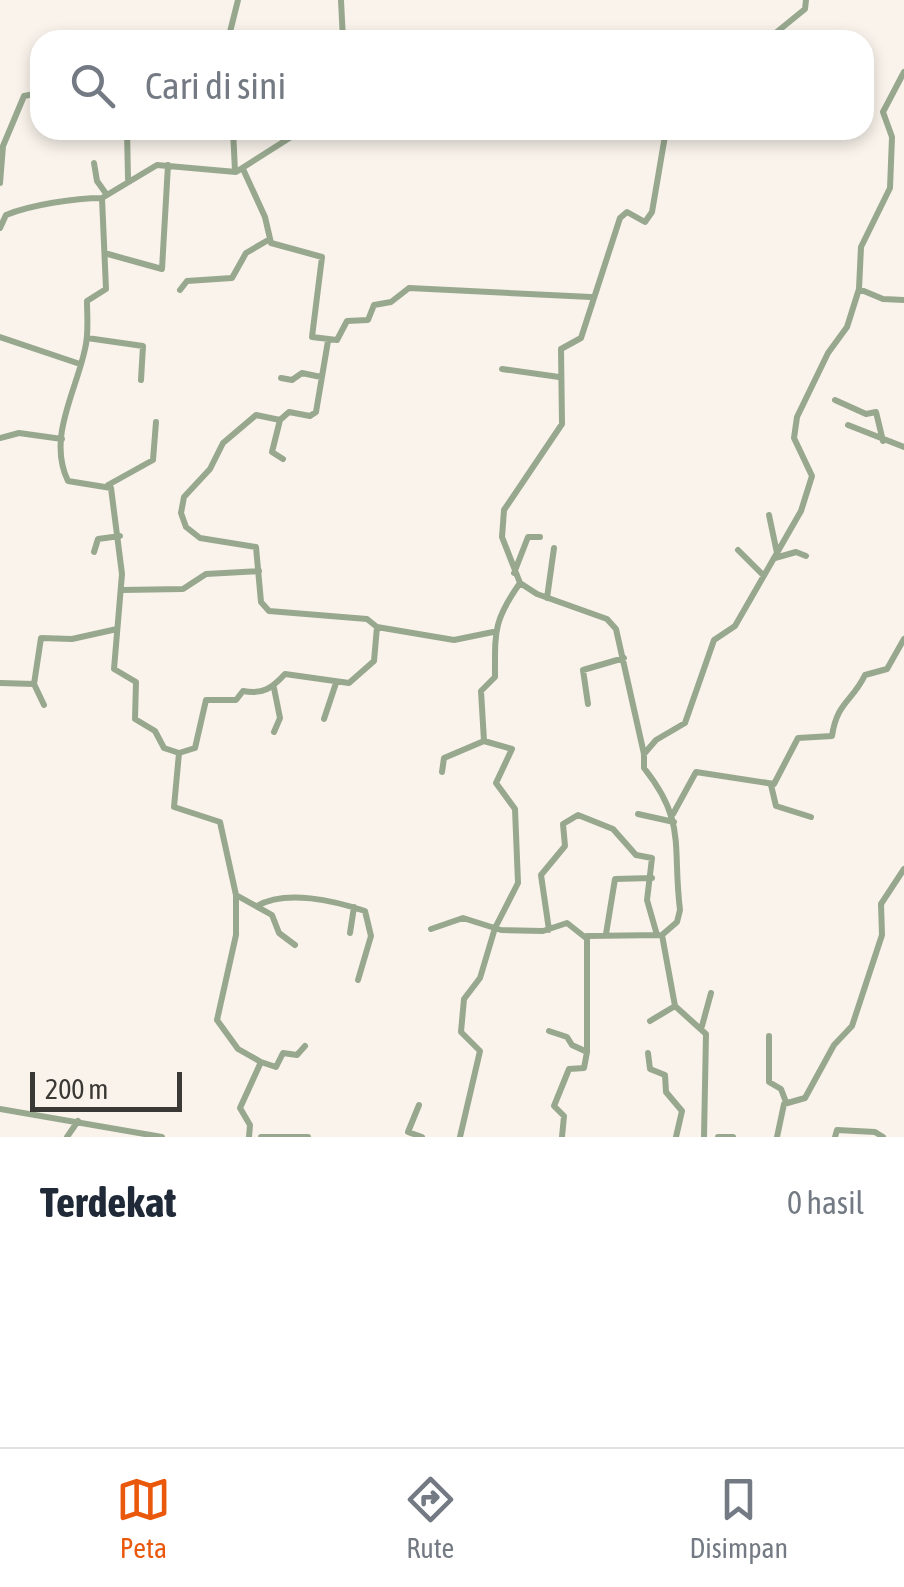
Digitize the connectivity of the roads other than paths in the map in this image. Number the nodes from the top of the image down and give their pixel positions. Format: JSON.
{"nodes":[{"id":1,"x":238,"y":0,"type":"edge"},
{"id":2,"x":340,"y":0,"type":"edge"},
{"id":3,"x":806,"y":0,"type":"edge"},
{"id":4,"x":230,"y":30,"type":"edge"},
{"id":5,"x":342,"y":30,"type":"edge"},
{"id":6,"x":779,"y":30,"type":"edge"},
{"id":7,"x":904,"y":72,"type":"edge"},
{"id":8,"x":30,"y":95,"type":"edge"},
{"id":9,"x":127,"y":140,"type":"edge"},
{"id":10,"x":233,"y":140,"type":"edge"},
{"id":11,"x":286,"y":140,"type":"edge"},
{"id":12,"x":664,"y":140,"type":"edge"},
{"id":13,"x":94,"y":163,"type":"dead end"},
{"id":14,"x":168,"y":165,"type":"junction"},
{"id":15,"x":240,"y":170,"type":"junction"},
{"id":16,"x":128,"y":180,"type":"junction"},
{"id":17,"x":0,"y":183,"type":"edge"},
{"id":18,"x":104,"y":197,"type":"junction"},
{"id":19,"x":0,"y":228,"type":"edge"},
{"id":20,"x":270,"y":239,"type":"junction"},
{"id":21,"x":108,"y":254,"type":"junction"},
{"id":22,"x":859,"y":289,"type":"junction"},
{"id":23,"x":180,"y":290,"type":"dead end"},
{"id":24,"x":591,"y":297,"type":"junction"},
{"id":25,"x":904,"y":300,"type":"edge"},
{"id":26,"x":0,"y":336,"type":"edge"},
{"id":27,"x":86,"y":338,"type":"junction"},
{"id":28,"x":328,"y":340,"type":"junction"},
{"id":29,"x":80,"y":364,"type":"junction"},
{"id":30,"x":502,"y":369,"type":"dead end"},
{"id":31,"x":321,"y":377,"type":"junction"},
{"id":32,"x":281,"y":378,"type":"dead end"},
{"id":33,"x":559,"y":378,"type":"junction"},
{"id":34,"x":142,"y":380,"type":"dead end"},
{"id":35,"x":834,"y":400,"type":"dead end"},
{"id":36,"x":280,"y":420,"type":"junction"},
{"id":37,"x":156,"y":422,"type":"dead end"},
{"id":38,"x":848,"y":425,"type":"dead end"},
{"id":39,"x":0,"y":438,"type":"edge"},
{"id":40,"x":62,"y":439,"type":"junction"},
{"id":41,"x":883,"y":441,"type":"junction"},
{"id":42,"x":904,"y":447,"type":"edge"},
{"id":43,"x":283,"y":459,"type":"dead end"},
{"id":44,"x":108,"y":484,"type":"junction"},
{"id":45,"x":769,"y":515,"type":"dead end"},
{"id":46,"x":120,"y":536,"type":"junction"},
{"id":47,"x":540,"y":537,"type":"dead end"},
{"id":48,"x":554,"y":548,"type":"dead end"},
{"id":49,"x":738,"y":550,"type":"dead end"},
{"id":50,"x":94,"y":552,"type":"dead end"},
{"id":51,"x":775,"y":556,"type":"junction"},
{"id":52,"x":806,"y":556,"type":"dead end"},
{"id":53,"x":259,"y":571,"type":"junction"},
{"id":54,"x":514,"y":574,"type":"junction"},
{"id":55,"x":763,"y":575,"type":"junction"},
{"id":56,"x":520,"y":583,"type":"junction"},
{"id":57,"x":122,"y":590,"type":"junction"},
{"id":58,"x":547,"y":598,"type":"junction"},
{"id":59,"x":377,"y":627,"type":"junction"},
{"id":60,"x":118,"y":629,"type":"junction"},
{"id":61,"x":494,"y":632,"type":"junction"},
{"id":62,"x":904,"y":639,"type":"edge"},
{"id":63,"x":624,"y":658,"type":"junction"},
{"id":64,"x":336,"y":682,"type":"junction"},
{"id":65,"x":0,"y":683,"type":"edge"},
{"id":66,"x":34,"y":684,"type":"junction"},
{"id":67,"x":274,"y":688,"type":"junction"},
{"id":68,"x":588,"y":704,"type":"dead end"},
{"id":69,"x":44,"y":705,"type":"dead end"},
{"id":70,"x":324,"y":720,"type":"dead end"},
{"id":71,"x":274,"y":732,"type":"dead end"},
{"id":72,"x":484,"y":742,"type":"junction"},
{"id":73,"x":179,"y":753,"type":"junction"},
{"id":74,"x":644,"y":754,"type":"junction"},
{"id":75,"x":442,"y":772,"type":"dead end"},
{"id":76,"x":772,"y":784,"type":"junction"},
{"id":77,"x":638,"y":814,"type":"dead end"},
{"id":78,"x":811,"y":817,"type":"dead end"},
{"id":79,"x":673,"y":818,"type":"junction"},
{"id":80,"x":904,"y":868,"type":"edge"},
{"id":81,"x":652,"y":878,"type":"junction"},
{"id":82,"x":236,"y":896,"type":"junction"},
{"id":83,"x":257,"y":906,"type":"junction"},
{"id":84,"x":354,"y":908,"type":"junction"},
{"id":85,"x":495,"y":928,"type":"junction"},
{"id":86,"x":431,"y":929,"type":"dead end"},
{"id":87,"x":549,"y":930,"type":"junction"},
{"id":88,"x":350,"y":933,"type":"dead end"},
{"id":89,"x":606,"y":934,"type":"junction"},
{"id":90,"x":660,"y":935,"type":"junction"},
{"id":91,"x":586,"y":938,"type":"junction"},
{"id":92,"x":294,"y":945,"type":"dead end"},
{"id":93,"x":358,"y":980,"type":"dead end"},
{"id":94,"x":711,"y":994,"type":"dead end"},
{"id":95,"x":675,"y":1006,"type":"junction"},
{"id":96,"x":650,"y":1020,"type":"dead end"},
{"id":97,"x":702,"y":1026,"type":"junction"},
{"id":98,"x":549,"y":1031,"type":"dead end"},
{"id":99,"x":769,"y":1036,"type":"dead end"},
{"id":100,"x":305,"y":1046,"type":"dead end"},
{"id":101,"x":587,"y":1052,"type":"junction"},
{"id":102,"x":648,"y":1053,"type":"dead end"},
{"id":103,"x":262,"y":1062,"type":"junction"},
{"id":104,"x":786,"y":1102,"type":"junction"},
{"id":105,"x":419,"y":1105,"type":"dead end"},
{"id":106,"x":0,"y":1109,"type":"edge"},
{"id":107,"x":78,"y":1122,"type":"junction"},
{"id":108,"x":67,"y":1137,"type":"edge"},
{"id":109,"x":162,"y":1137,"type":"edge"},
{"id":110,"x":250,"y":1137,"type":"edge"},
{"id":111,"x":261,"y":1137,"type":"edge"},
{"id":112,"x":308,"y":1137,"type":"edge"},
{"id":113,"x":422,"y":1137,"type":"edge"},
{"id":114,"x":460,"y":1137,"type":"edge"},
{"id":115,"x":562,"y":1137,"type":"edge"},
{"id":116,"x":676,"y":1137,"type":"edge"},
{"id":117,"x":703,"y":1137,"type":"edge"},
{"id":118,"x":716,"y":1137,"type":"edge"},
{"id":119,"x":732,"y":1137,"type":"edge"},
{"id":120,"x":777,"y":1137,"type":"edge"},
{"id":121,"x":836,"y":1137,"type":"edge"},
{"id":122,"x":883,"y":1137,"type":"edge"}],
"edges":[{"from":1,"to":4,"type":"street"},
{"from":2,"to":5,"type":"street"},
{"from":3,"to":6,"type":"street"},
{"from":7,"to":22,"type":"street"},
{"from":8,"to":17,"type":"street"},
{"from":9,"to":16,"type":"street"},
{"from":10,"to":15,"type":"street"},
{"from":11,"to":15,"type":"street"},
{"from":12,"to":24,"type":"street"},
{"from":13,"to":18,"type":"street"},
{"from":14,"to":15,"type":"street"},
{"from":14,"to":16,"type":"street"},
{"from":14,"to":21,"type":"street"},
{"from":15,"to":20,"type":"street"},
{"from":16,"to":18,"type":"street"},
{"from":18,"to":19,"type":"street"},
{"from":18,"to":21,"type":"street"},
{"from":20,"to":23,"type":"street"},
{"from":20,"to":28,"type":"street"},
{"from":21,"to":27,"type":"street"},
{"from":22,"to":25,"type":"street"},
{"from":22,"to":51,"type":"street"},
{"from":24,"to":28,"type":"street"},
{"from":24,"to":33,"type":"street"},
{"from":26,"to":29,"type":"street"},
{"from":27,"to":29,"type":"street"},
{"from":27,"to":34,"type":"street"},
{"from":28,"to":31,"type":"street"},
{"from":29,"to":40,"type":"street"},
{"from":30,"to":33,"type":"street"},
{"from":31,"to":32,"type":"street"},
{"from":31,"to":36,"type":"street"},
{"from":33,"to":54,"type":"street"},
{"from":35,"to":41,"type":"street"},
{"from":36,"to":43,"type":"street"},
{"from":36,"to":53,"type":"street"},
{"from":37,"to":44,"type":"street"},
{"from":38,"to":41,"type":"street"},
{"from":39,"to":40,"type":"street"},
{"from":40,"to":44,"type":"street"},
{"from":41,"to":42,"type":"street"},
{"from":44,"to":46,"type":"street"},
{"from":45,"to":51,"type":"street"},
{"from":46,"to":50,"type":"street"},
{"from":46,"to":57,"type":"street"},
{"from":47,"to":54,"type":"street"},
{"from":48,"to":58,"type":"street"},
{"from":49,"to":55,"type":"street"},
{"from":51,"to":52,"type":"street"},
{"from":51,"to":55,"type":"street"},
{"from":53,"to":57,"type":"street"},
{"from":53,"to":59,"type":"street"},
{"from":54,"to":56,"type":"street"},
{"from":55,"to":74,"type":"street"},
{"from":56,"to":58,"type":"street"},
{"from":56,"to":61,"type":"street"},
{"from":57,"to":60,"type":"street"},
{"from":58,"to":63,"type":"street"},
{"from":59,"to":61,"type":"street"},
{"from":59,"to":64,"type":"street"},
{"from":60,"to":66,"type":"street"},
{"from":60,"to":73,"type":"street"},
{"from":61,"to":72,"type":"street"},
{"from":62,"to":76,"type":"street"},
{"from":63,"to":68,"type":"street"},
{"from":63,"to":74,"type":"street"},
{"from":64,"to":67,"type":"street"},
{"from":64,"to":70,"type":"street"},
{"from":65,"to":66,"type":"street"},
{"from":66,"to":69,"type":"street"},
{"from":67,"to":71,"type":"street"},
{"from":67,"to":73,"type":"street"},
{"from":72,"to":75,"type":"street"},
{"from":72,"to":85,"type":"street"},
{"from":73,"to":82,"type":"street"},
{"from":74,"to":79,"type":"street"},
{"from":76,"to":78,"type":"street"},
{"from":76,"to":79,"type":"street"},
{"from":77,"to":79,"type":"street"},
{"from":79,"to":90,"type":"street"},
{"from":80,"to":104,"type":"street"},
{"from":81,"to":87,"type":"street"},
{"from":81,"to":89,"type":"street"},
{"from":81,"to":90,"type":"street"},
{"from":82,"to":83,"type":"street"},
{"from":82,"to":103,"type":"street"},
{"from":83,"to":84,"type":"street"},
{"from":83,"to":92,"type":"street"},
{"from":84,"to":88,"type":"street"},
{"from":84,"to":93,"type":"street"},
{"from":85,"to":86,"type":"street"},
{"from":85,"to":87,"type":"street"},
{"from":85,"to":114,"type":"street"},
{"from":87,"to":91,"type":"street"},
{"from":89,"to":90,"type":"street"},
{"from":89,"to":91,"type":"street"},
{"from":90,"to":95,"type":"street"},
{"from":91,"to":101,"type":"street"},
{"from":94,"to":97,"type":"street"},
{"from":95,"to":96,"type":"street"},
{"from":95,"to":97,"type":"street"},
{"from":97,"to":117,"type":"street"},
{"from":98,"to":101,"type":"street"},
{"from":99,"to":104,"type":"street"},
{"from":100,"to":103,"type":"street"},
{"from":101,"to":115,"type":"street"},
{"from":102,"to":116,"type":"street"},
{"from":103,"to":110,"type":"street"},
{"from":104,"to":120,"type":"street"},
{"from":105,"to":113,"type":"street"},
{"from":106,"to":107,"type":"street"},
{"from":107,"to":108,"type":"street"},
{"from":107,"to":109,"type":"street"},
{"from":111,"to":112,"type":"street"},
{"from":117,"to":118,"type":"street"},
{"from":118,"to":119,"type":"street"},
{"from":121,"to":122,"type":"street"}]}
